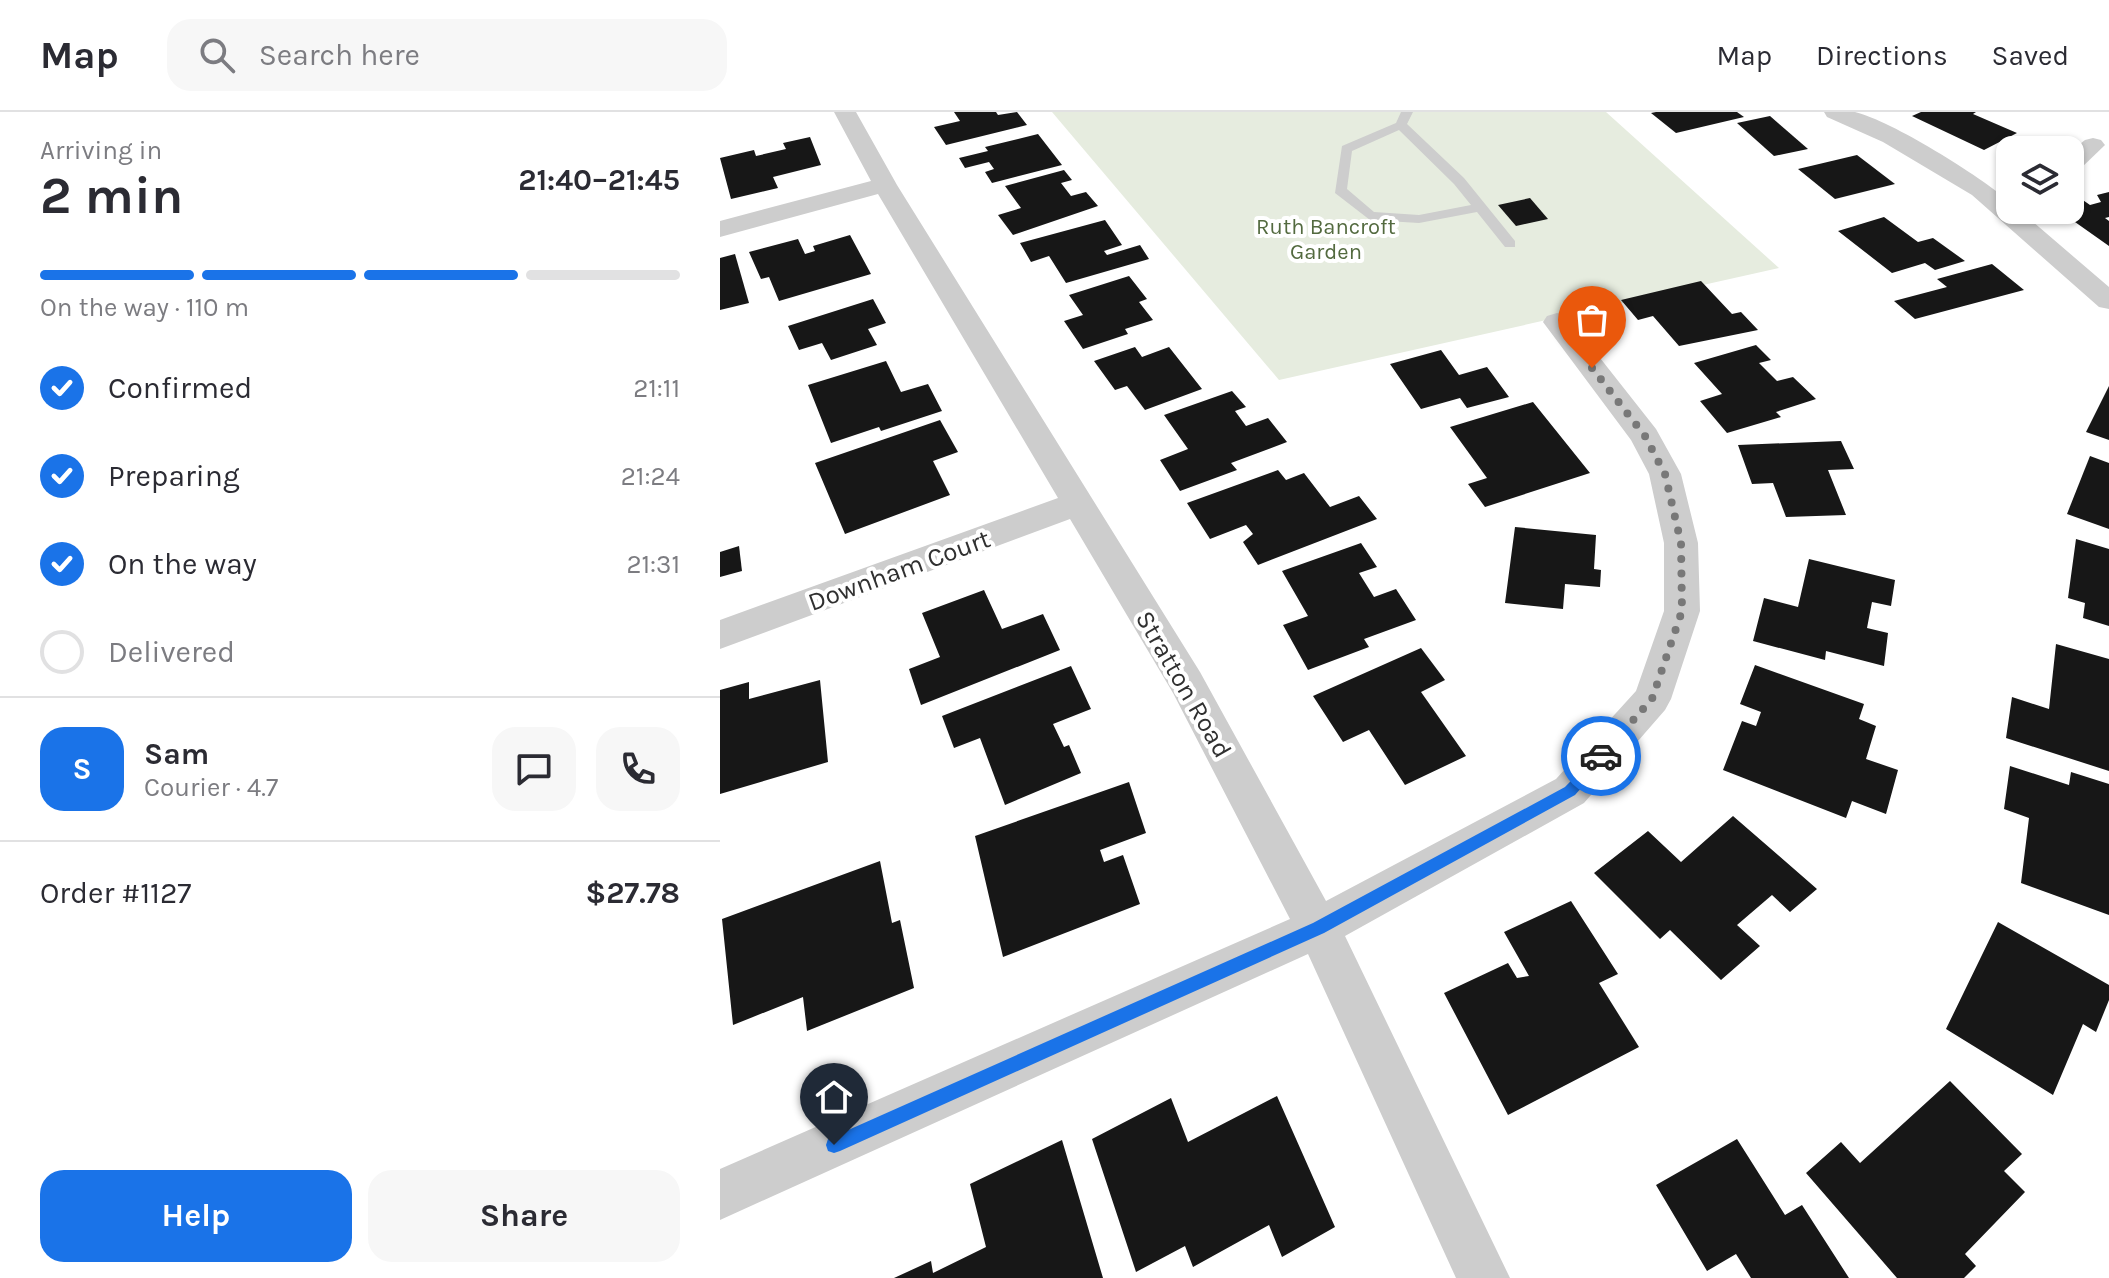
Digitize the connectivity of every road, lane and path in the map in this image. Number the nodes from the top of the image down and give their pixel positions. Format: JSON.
{"nodes":[{"id":1,"x":845,"y":112,"type":"edge"},
{"id":2,"x":1835,"y":112,"type":"edge"},
{"id":3,"x":1404,"y":118,"type":"edge"},
{"id":4,"x":2093,"y":145,"type":"dead end"},
{"id":5,"x":2084,"y":153,"type":"edge"},
{"id":6,"x":885,"y":185,"type":"junction"},
{"id":7,"x":1996,"y":186,"type":"edge"},
{"id":8,"x":1981,"y":190,"type":"junction"},
{"id":9,"x":1480,"y":207,"type":"junction"},
{"id":10,"x":720,"y":229,"type":"edge"},
{"id":11,"x":1510,"y":244,"type":"dead end"},
{"id":12,"x":2109,"y":301,"type":"edge"},
{"id":13,"x":1557,"y":322,"type":"dead end"},
{"id":14,"x":1077,"y":504,"type":"junction"},
{"id":15,"x":720,"y":635,"type":"edge"},
{"id":16,"x":1318,"y":928,"type":"junction"},
{"id":17,"x":720,"y":1195,"type":"edge"},
{"id":18,"x":1483,"y":1278,"type":"edge"}],
"edges":[{"from":1,"to":6,"type":"street","name":"Stratton Road"},
{"from":2,"to":8,"type":"street"},
{"from":3,"to":9,"type":"lane"},
{"from":3,"to":9,"type":"lane"},
{"from":4,"to":5,"type":"street"},
{"from":6,"to":10,"type":"street"},
{"from":6,"to":14,"type":"street","name":"Stratton Road"},
{"from":7,"to":8,"type":"street"},
{"from":8,"to":12,"type":"street"},
{"from":9,"to":11,"type":"lane"},
{"from":13,"to":16,"type":"street"},
{"from":14,"to":15,"type":"street","name":"Downham Court"},
{"from":14,"to":16,"type":"street","name":"Stratton Road"},
{"from":16,"to":17,"type":"street"},
{"from":16,"to":18,"type":"street","name":"Stratton Road"}]}
